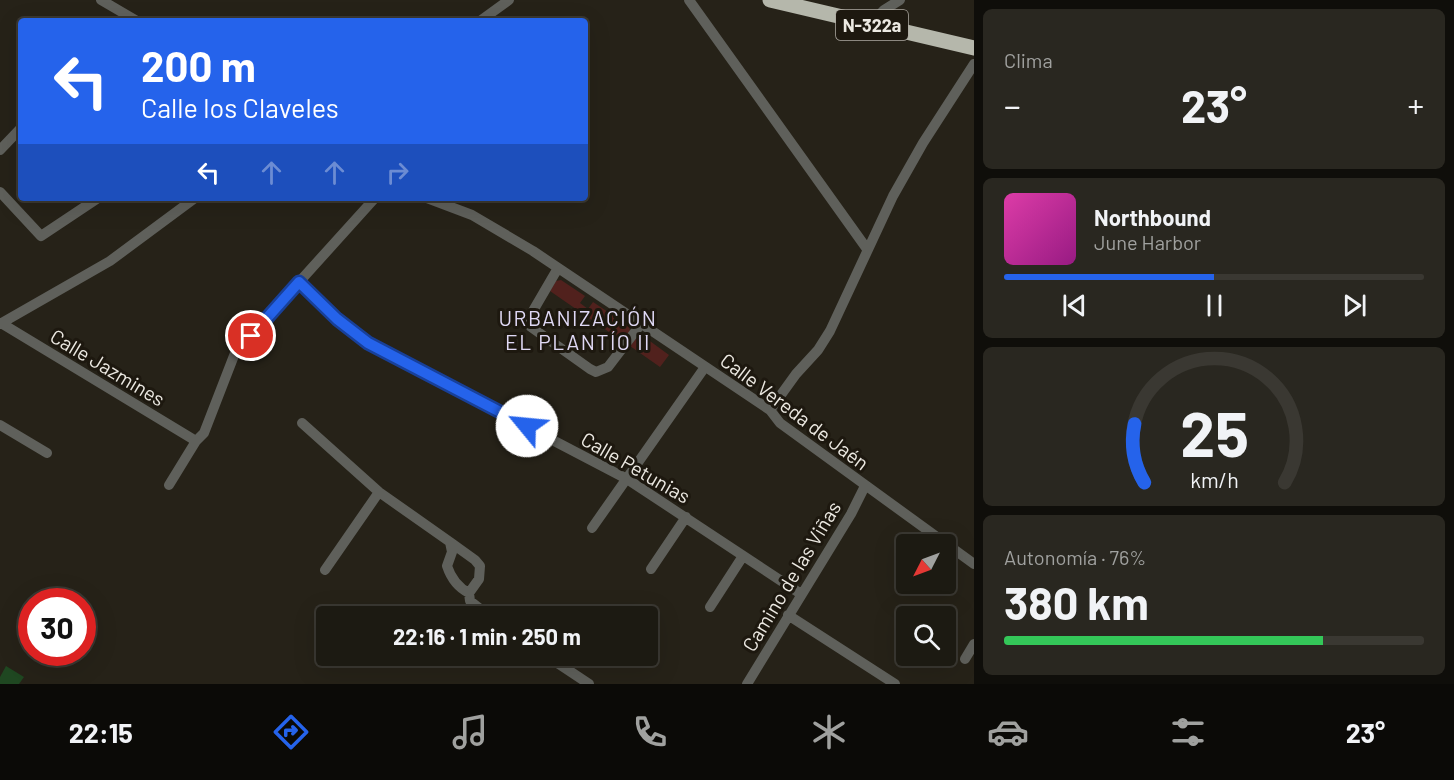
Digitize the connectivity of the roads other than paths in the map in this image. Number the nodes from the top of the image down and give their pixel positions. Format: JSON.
{"nodes":[{"id":1,"x":101,"y":0,"type":"edge"},
{"id":2,"x":509,"y":0,"type":"edge"},
{"id":3,"x":689,"y":0,"type":"edge"},
{"id":4,"x":770,"y":0,"type":"edge"},
{"id":5,"x":900,"y":0,"type":"edge"},
{"id":6,"x":122,"y":17,"type":"edge"},
{"id":7,"x":484,"y":18,"type":"edge"},
{"id":8,"x":870,"y":25,"type":"junction"},
{"id":9,"x":974,"y":48,"type":"edge"},
{"id":10,"x":974,"y":64,"type":"edge"},
{"id":11,"x":18,"y":131,"type":"edge"},
{"id":12,"x":0,"y":150,"type":"edge"},
{"id":13,"x":0,"y":192,"type":"edge"},
{"id":14,"x":94,"y":201,"type":"edge"},
{"id":15,"x":191,"y":201,"type":"edge"},
{"id":16,"x":372,"y":201,"type":"edge"},
{"id":17,"x":435,"y":201,"type":"edge"},
{"id":18,"x":867,"y":249,"type":"junction"},
{"id":19,"x":558,"y":268,"type":"junction"},
{"id":20,"x":299,"y":282,"type":"junction"},
{"id":21,"x":0,"y":323,"type":"edge"},
{"id":22,"x":641,"y":324,"type":"junction"},
{"id":23,"x":705,"y":367,"type":"junction"},
{"id":24,"x":770,"y":410,"type":"junction"},
{"id":25,"x":302,"y":423,"type":"dead end"},
{"id":26,"x":0,"y":425,"type":"edge"},
{"id":27,"x":196,"y":441,"type":"junction"},
{"id":28,"x":47,"y":453,"type":"dead end"},
{"id":29,"x":627,"y":478,"type":"junction"},
{"id":30,"x":169,"y":485,"type":"dead end"},
{"id":31,"x":865,"y":486,"type":"junction"},
{"id":32,"x":379,"y":492,"type":"junction"},
{"id":33,"x":686,"y":517,"type":"junction"},
{"id":34,"x":592,"y":528,"type":"dead end"},
{"id":35,"x":450,"y":542,"type":"junction"},
{"id":36,"x":743,"y":556,"type":"junction"},
{"id":37,"x":974,"y":564,"type":"edge"},
{"id":38,"x":651,"y":569,"type":"dead end"},
{"id":39,"x":325,"y":570,"type":"dead end"},
{"id":40,"x":469,"y":593,"type":"junction"},
{"id":41,"x":801,"y":594,"type":"junction"},
{"id":42,"x":476,"y":606,"type":"edge"},
{"id":43,"x":710,"y":607,"type":"dead end"},
{"id":44,"x":788,"y":615,"type":"junction"},
{"id":45,"x":974,"y":644,"type":"edge"},
{"id":46,"x":964,"y":659,"type":"dead end"},
{"id":47,"x":562,"y":666,"type":"edge"},
{"id":48,"x":589,"y":684,"type":"edge"},
{"id":49,"x":747,"y":684,"type":"edge"},
{"id":50,"x":895,"y":684,"type":"edge"}],
"edges":[{"from":1,"to":6,"type":"street"},
{"from":2,"to":7,"type":"street"},
{"from":3,"to":18,"type":"street"},
{"from":4,"to":8,"type":"highway","number":"N-322a"},
{"from":5,"to":8,"type":"street"},
{"from":8,"to":9,"type":"highway","number":"N-322a"},
{"from":10,"to":18,"type":"street"},
{"from":11,"to":12,"type":"street"},
{"from":13,"to":14,"type":"street"},
{"from":15,"to":21,"type":"street"},
{"from":16,"to":20,"type":"street"},
{"from":17,"to":19,"type":"street","name":"Calle Vereda de Jaén"},
{"from":18,"to":24,"type":"street"},
{"from":19,"to":22,"type":"street","name":"Calle Vereda de Jaén"},
{"from":19,"to":22,"type":"street"},
{"from":20,"to":27,"type":"street"},
{"from":20,"to":29,"type":"street","name":"Calle Petunias"},
{"from":21,"to":27,"type":"street","name":"Calle Jazmines"},
{"from":22,"to":23,"type":"street","name":"Calle Vereda de Jaén"},
{"from":23,"to":24,"type":"street","name":"Calle Vereda de Jaén"},
{"from":23,"to":29,"type":"street"},
{"from":24,"to":31,"type":"street","name":"Calle Vereda de Jaén"},
{"from":25,"to":32,"type":"street"},
{"from":26,"to":28,"type":"street"},
{"from":27,"to":30,"type":"street"},
{"from":29,"to":33,"type":"street","name":"Calle Petunias"},
{"from":29,"to":34,"type":"street"},
{"from":31,"to":37,"type":"street","name":"Calle Vereda de Jaén"},
{"from":31,"to":41,"type":"street","name":"Camino de las Viñas"},
{"from":32,"to":35,"type":"street"},
{"from":32,"to":39,"type":"street"},
{"from":33,"to":36,"type":"street","name":"Calle Petunias"},
{"from":33,"to":38,"type":"street"},
{"from":35,"to":40,"type":"street"},
{"from":35,"to":40,"type":"street"},
{"from":36,"to":41,"type":"street","name":"Calle Petunias"},
{"from":36,"to":43,"type":"street"},
{"from":40,"to":42,"type":"street"},
{"from":41,"to":44,"type":"street","name":"Camino de las Viñas"},
{"from":44,"to":49,"type":"street","name":"Camino de las Viñas"},
{"from":44,"to":50,"type":"street"},
{"from":45,"to":46,"type":"street"},
{"from":47,"to":48,"type":"street"}]}
